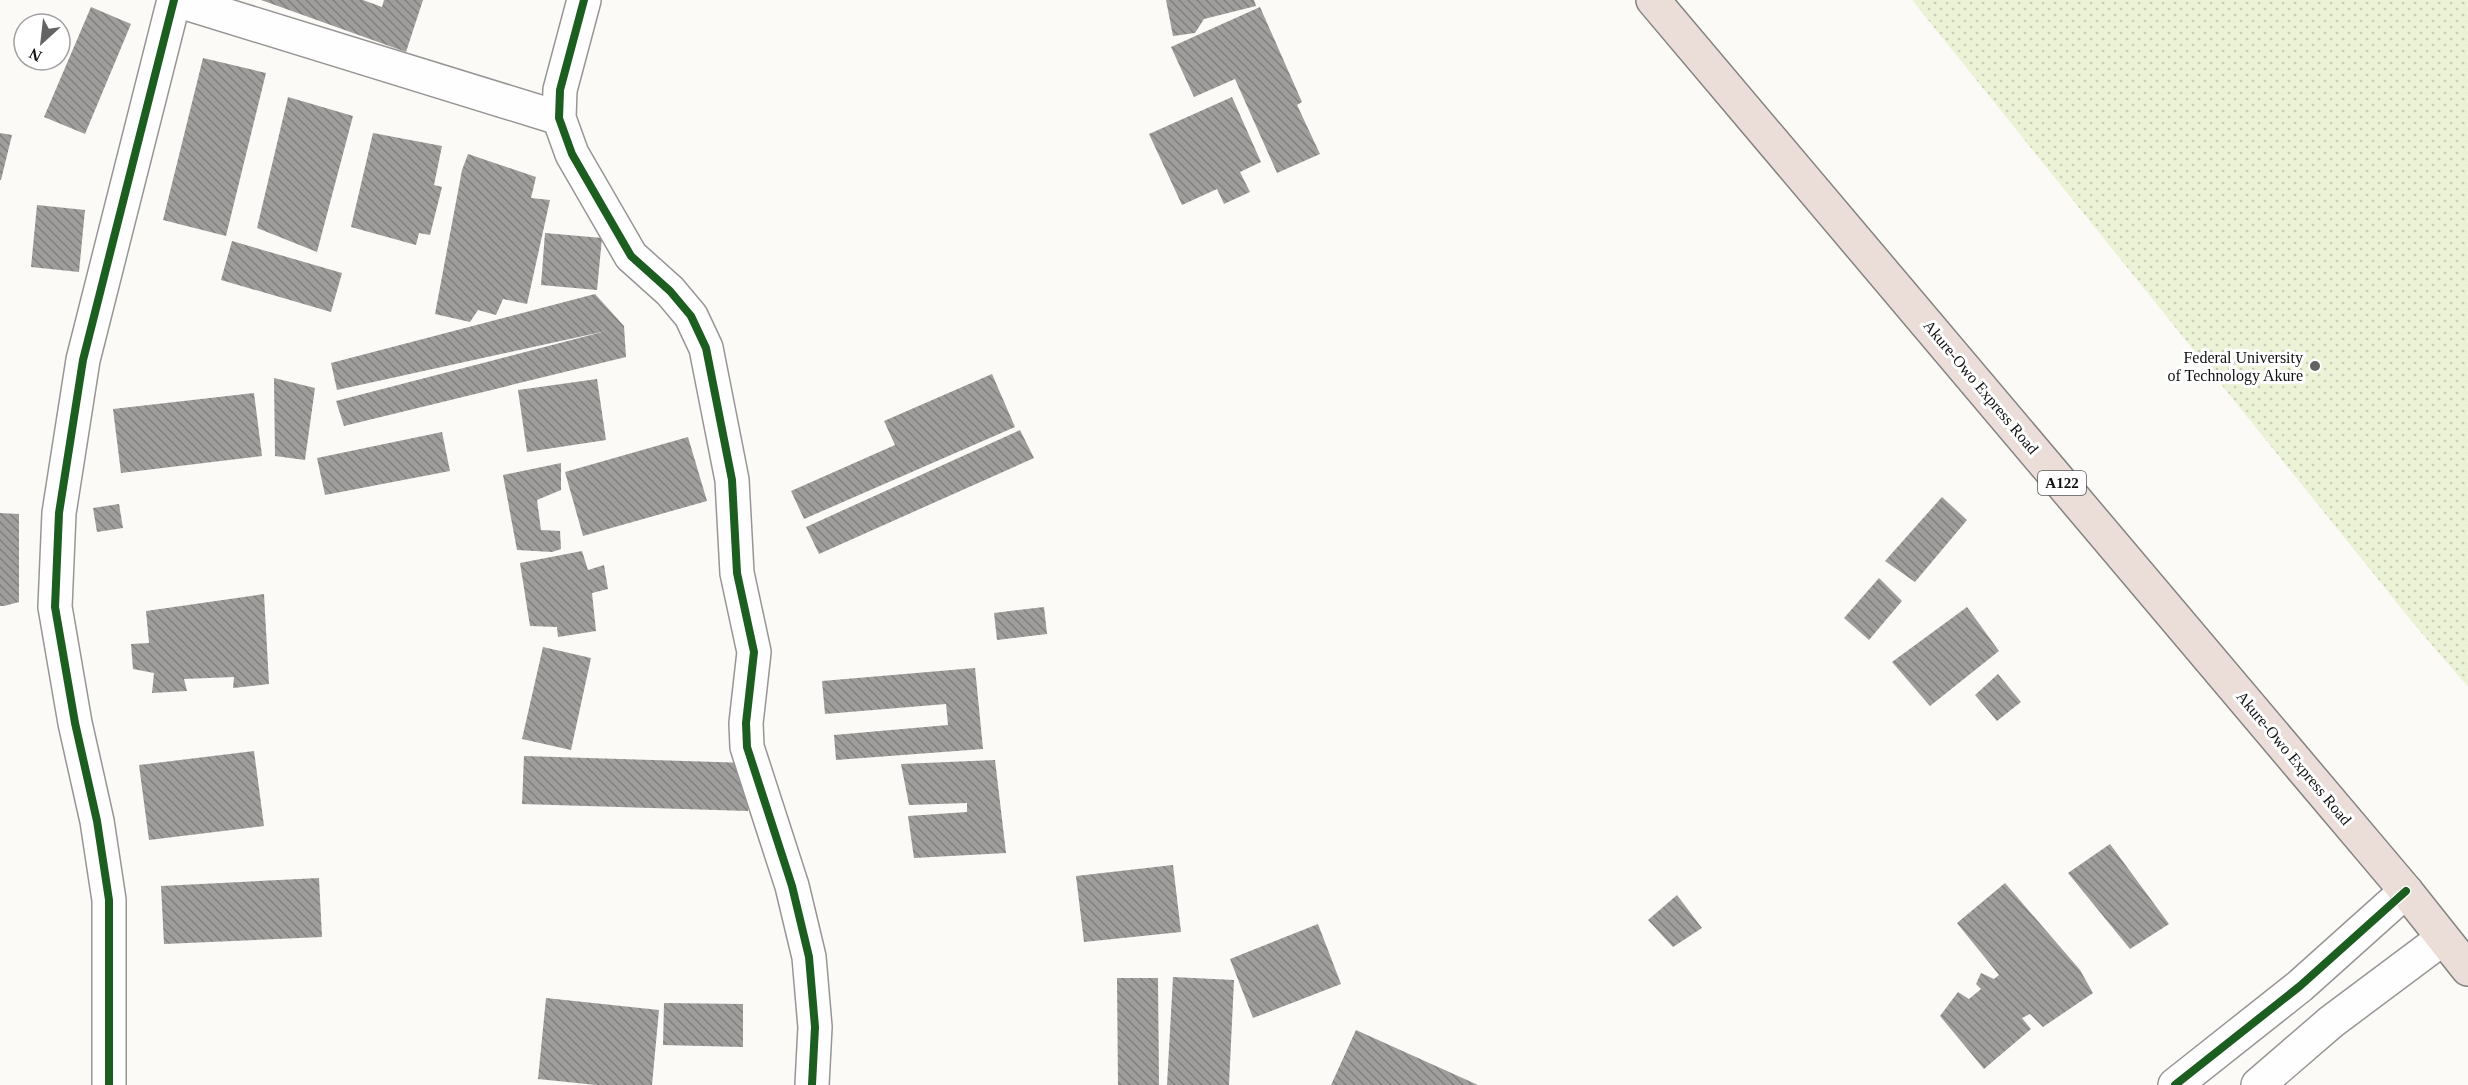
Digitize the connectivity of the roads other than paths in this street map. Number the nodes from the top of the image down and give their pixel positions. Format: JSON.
{"nodes":[{"id":1,"x":175,"y":0,"type":"edge"},
{"id":2,"x":584,"y":0,"type":"edge"},
{"id":3,"x":1653,"y":0,"type":"edge"},
{"id":4,"x":559,"y":118,"type":"junction"},
{"id":5,"x":2406,"y":891,"type":"junction"},
{"id":6,"x":2442,"y":939,"type":"junction"},
{"id":7,"x":2468,"y":969,"type":"edge"},
{"id":8,"x":2300,"y":986,"type":"junction"},
{"id":9,"x":2331,"y":1022,"type":"junction"},
{"id":10,"x":109,"y":1085,"type":"edge"},
{"id":11,"x":812,"y":1085,"type":"edge"},
{"id":12,"x":2175,"y":1085,"type":"edge"},
{"id":13,"x":2258,"y":1085,"type":"edge"}],
"edges":[{"from":1,"to":4,"type":"street"},
{"from":1,"to":10,"type":"street"},
{"from":2,"to":4,"type":"street"},
{"from":3,"to":5,"type":"highway","name":"Akure-Owo Express Road","number":"A122"},
{"from":4,"to":11,"type":"street"},
{"from":5,"to":6,"type":"highway","name":"Akure-Owo Express Road","number":"A122"},
{"from":5,"to":8,"type":"street"},
{"from":6,"to":7,"type":"highway","name":"Akure-Owo Express Road","number":"A122"},
{"from":6,"to":9,"type":"street"},
{"from":8,"to":9,"type":"street"},
{"from":8,"to":12,"type":"street"},
{"from":9,"to":13,"type":"street"}]}
